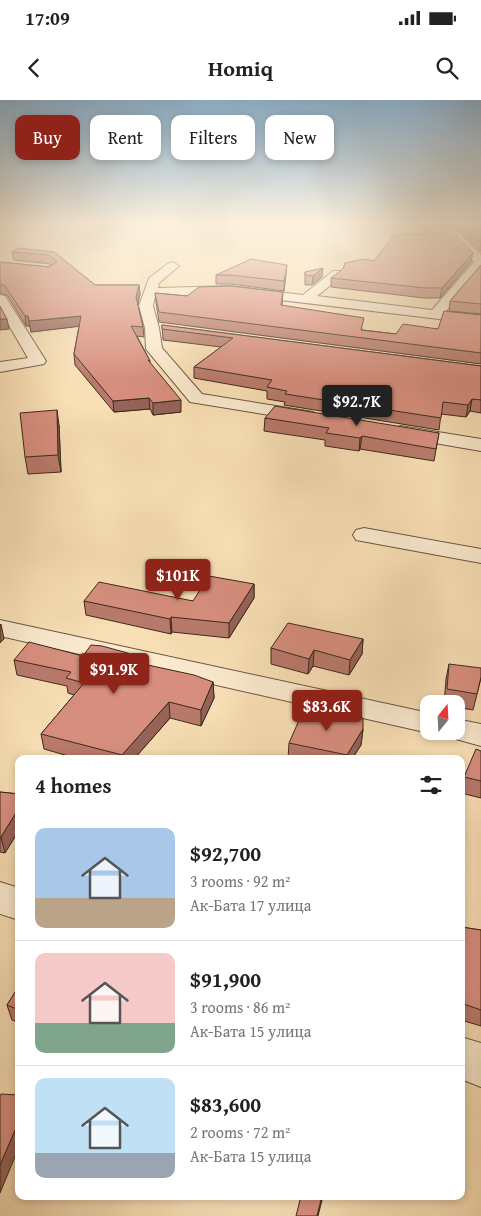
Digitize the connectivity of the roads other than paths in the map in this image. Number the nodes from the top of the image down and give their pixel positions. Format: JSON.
{"nodes":[{"id":1,"x":160,"y":276,"type":"edge"},
{"id":2,"x":334,"y":276,"type":"edge"},
{"id":3,"x":469,"y":276,"type":"edge"},
{"id":4,"x":151,"y":292,"type":"junction"},
{"id":5,"x":0,"y":299,"type":"edge"},
{"id":6,"x":306,"y":299,"type":"junction"},
{"id":7,"x":436,"y":315,"type":"junction"},
{"id":8,"x":481,"y":320,"type":"edge"},
{"id":9,"x":152,"y":328,"type":"junction"},
{"id":10,"x":171,"y":331,"type":"edge"},
{"id":11,"x":0,"y":367,"type":"edge"},
{"id":12,"x":324,"y":419,"type":"edge"},
{"id":13,"x":383,"y":428,"type":"edge"},
{"id":14,"x":481,"y":445,"type":"edge"},
{"id":15,"x":364,"y":535,"type":"dead end"},
{"id":16,"x":481,"y":556,"type":"edge"},
{"id":17,"x":0,"y":628,"type":"edge"},
{"id":18,"x":420,"y":721,"type":"edge"},
{"id":19,"x":465,"y":731,"type":"edge"},
{"id":20,"x":481,"y":735,"type":"edge"},
{"id":21,"x":0,"y":898,"type":"edge"},
{"id":22,"x":15,"y":903,"type":"edge"},
{"id":23,"x":465,"y":1059,"type":"edge"},
{"id":24,"x":481,"y":1065,"type":"edge"}],
"edges":[{"from":1,"to":4,"type":"street"},
{"from":2,"to":6,"type":"street"},
{"from":3,"to":7,"type":"street"},
{"from":4,"to":6,"type":"street"},
{"from":4,"to":9,"type":"street"},
{"from":5,"to":11,"type":"street"},
{"from":6,"to":7,"type":"street"},
{"from":7,"to":8,"type":"street"},
{"from":9,"to":10,"type":"street"},
{"from":9,"to":12,"type":"street"},
{"from":13,"to":14,"type":"street"},
{"from":15,"to":16,"type":"street"},
{"from":17,"to":18,"type":"street"},
{"from":19,"to":20,"type":"street"},
{"from":21,"to":22,"type":"street"},
{"from":23,"to":24,"type":"street"}]}
